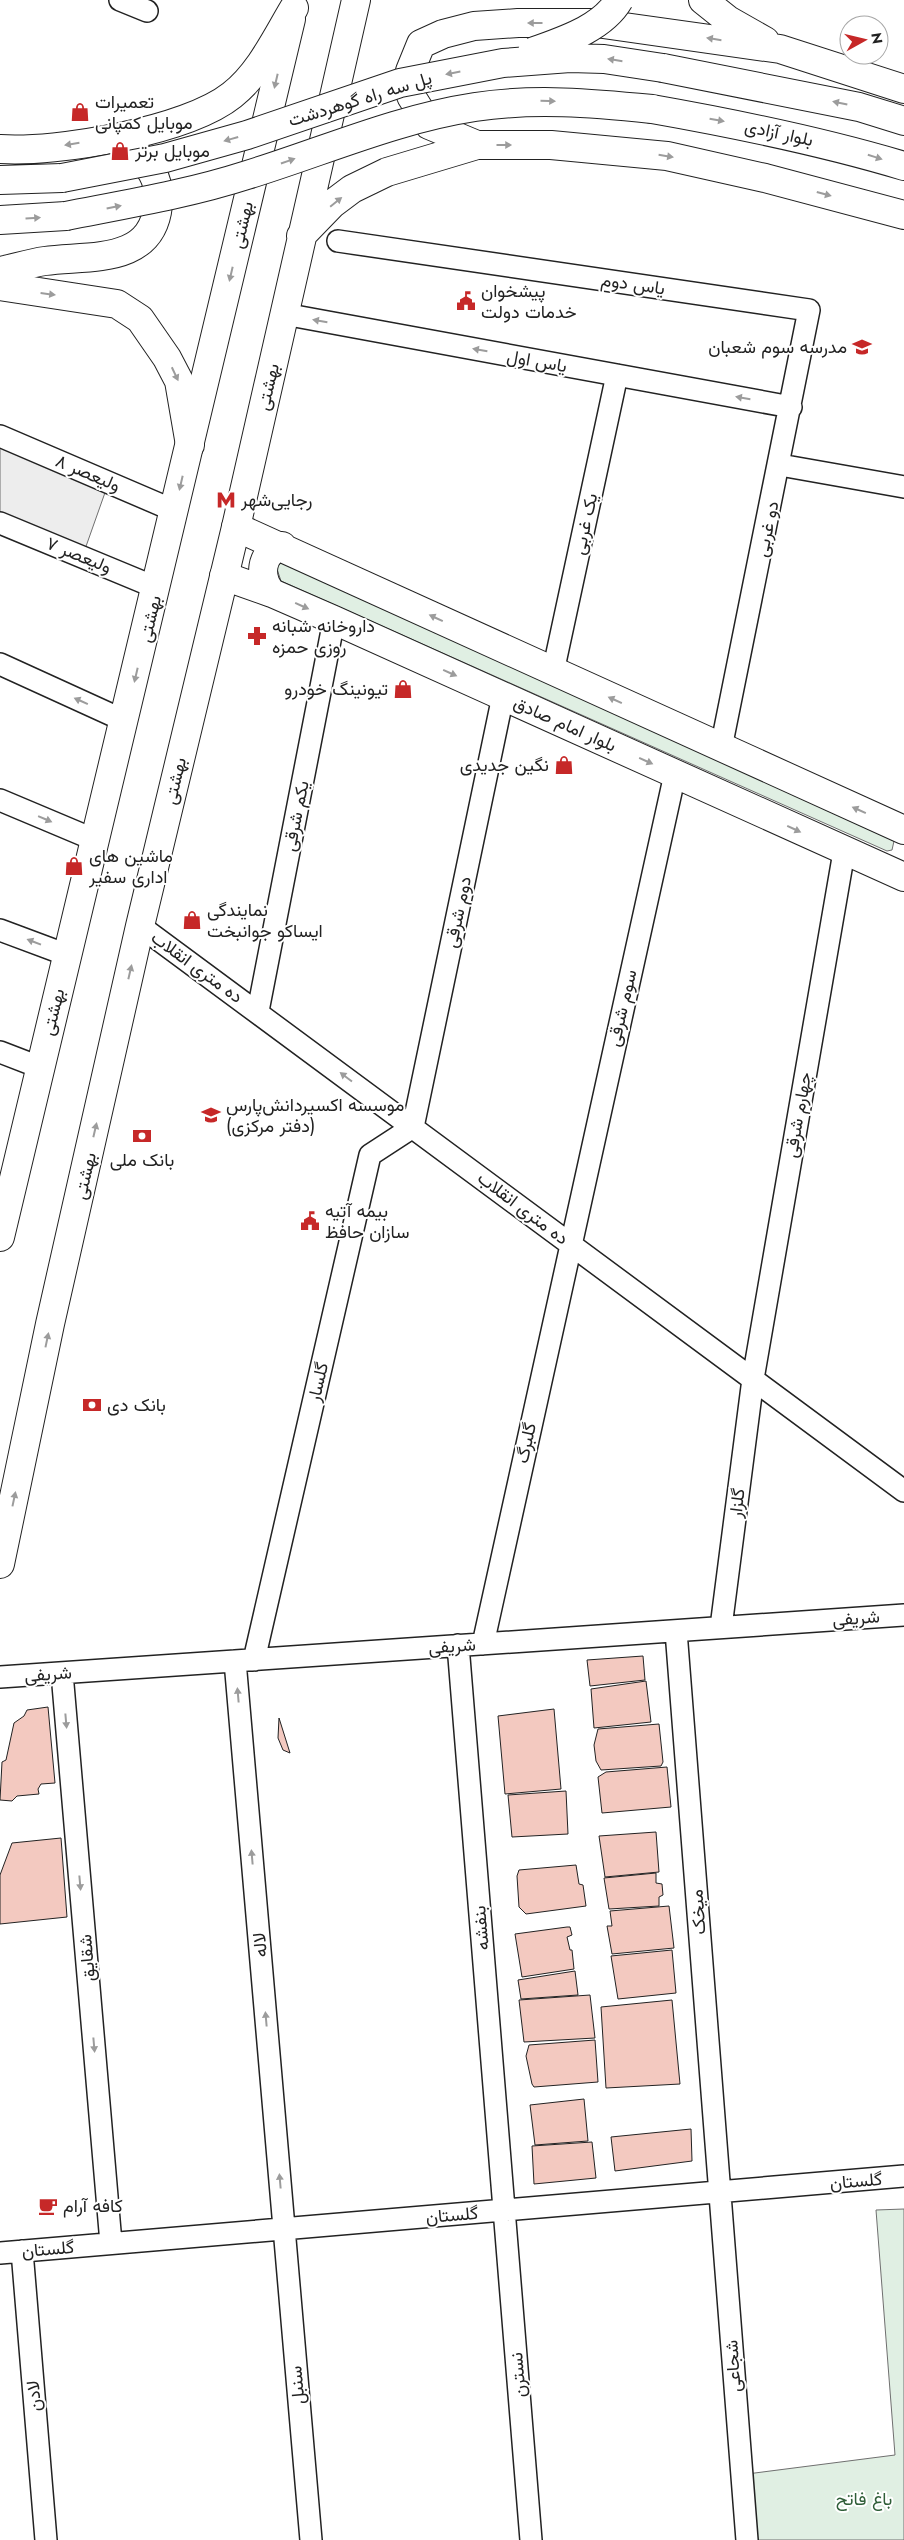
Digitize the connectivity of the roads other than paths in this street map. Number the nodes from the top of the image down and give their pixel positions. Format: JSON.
{"nodes":[{"id":1,"x":120,"y":0,"type":"edge"},
{"id":2,"x":356,"y":0,"type":"edge"},
{"id":3,"x":619,"y":0,"type":"edge"},
{"id":4,"x":703,"y":0,"type":"edge"},
{"id":5,"x":295,"y":4,"type":"edge"},
{"id":6,"x":147,"y":11,"type":"dead end"},
{"id":7,"x":780,"y":49,"type":"junction"},
{"id":8,"x":503,"y":63,"type":"junction"},
{"id":9,"x":904,"y":89,"type":"edge"},
{"id":10,"x":652,"y":108,"type":"joint"},
{"id":11,"x":904,"y":121,"type":"edge"},
{"id":12,"x":111,"y":138,"type":"junction"},
{"id":13,"x":477,"y":145,"type":"junction"},
{"id":14,"x":0,"y":148,"type":"edge"},
{"id":15,"x":904,"y":166,"type":"edge"},
{"id":16,"x":0,"y":180,"type":"edge"},
{"id":17,"x":904,"y":215,"type":"edge"},
{"id":18,"x":0,"y":220,"type":"edge"},
{"id":19,"x":302,"y":236,"type":"junction"},
{"id":20,"x":338,"y":241,"type":"dead end"},
{"id":21,"x":0,"y":271,"type":"edge"},
{"id":22,"x":0,"y":286,"type":"edge"},
{"id":23,"x":810,"y":310,"type":"joint"},
{"id":24,"x":284,"y":314,"type":"junction"},
{"id":25,"x":617,"y":375,"type":"junction"},
{"id":26,"x":791,"y":407,"type":"junction"},
{"id":27,"x":0,"y":436,"type":"edge"},
{"id":28,"x":190,"y":445,"type":"junction"},
{"id":29,"x":780,"y":465,"type":"junction"},
{"id":30,"x":904,"y":487,"type":"edge"},
{"id":31,"x":175,"y":511,"type":"junction"},
{"id":32,"x":0,"y":523,"type":"edge"},
{"id":33,"x":236,"y":528,"type":"junction"},
{"id":34,"x":282,"y":546,"type":"junction"},
{"id":35,"x":224,"y":576,"type":"junction"},
{"id":36,"x":157,"y":588,"type":"junction"},
{"id":37,"x":272,"y":593,"type":"junction"},
{"id":38,"x":334,"y":620,"type":"junction"},
{"id":39,"x":0,"y":664,"type":"edge"},
{"id":40,"x":554,"y":672,"type":"junction"},
{"id":41,"x":503,"y":696,"type":"junction"},
{"id":42,"x":125,"y":720,"type":"junction"},
{"id":43,"x":721,"y":748,"type":"junction"},
{"id":44,"x":675,"y":774,"type":"junction"},
{"id":45,"x":0,"y":800,"type":"edge"},
{"id":46,"x":904,"y":830,"type":"edge"},
{"id":47,"x":95,"y":840,"type":"junction"},
{"id":48,"x":844,"y":852,"type":"junction"},
{"id":49,"x":904,"y":877,"type":"edge"},
{"id":50,"x":140,"y":926,"type":"junction"},
{"id":51,"x":0,"y":930,"type":"edge"},
{"id":52,"x":67,"y":955,"type":"junction"},
{"id":53,"x":258,"y":1011,"type":"junction"},
{"id":54,"x":0,"y":1052,"type":"edge"},
{"id":55,"x":39,"y":1067,"type":"junction"},
{"id":56,"x":413,"y":1127,"type":"junction"},
{"id":57,"x":7,"y":1174,"type":"edge"},
{"id":58,"x":0,"y":1237,"type":"edge"},
{"id":59,"x":570,"y":1243,"type":"junction"},
{"id":60,"x":753,"y":1379,"type":"junction"},
{"id":61,"x":904,"y":1491,"type":"edge"},
{"id":62,"x":0,"y":1564,"type":"edge"},
{"id":63,"x":904,"y":1615,"type":"edge"},
{"id":64,"x":721,"y":1627,"type":"junction"},
{"id":65,"x":676,"y":1631,"type":"junction"},
{"id":66,"x":483,"y":1644,"type":"junction"},
{"id":67,"x":458,"y":1646,"type":"junction"},
{"id":68,"x":244,"y":1660,"type":"junction"},
{"id":69,"x":62,"y":1673,"type":"junction"},
{"id":70,"x":0,"y":1677,"type":"edge"},
{"id":71,"x":904,"y":2176,"type":"edge"},
{"id":72,"x":720,"y":2192,"type":"junction"},
{"id":73,"x":504,"y":2210,"type":"junction"},
{"id":74,"x":284,"y":2229,"type":"junction"},
{"id":75,"x":111,"y":2244,"type":"junction"},
{"id":76,"x":22,"y":2251,"type":"junction"},
{"id":77,"x":0,"y":2253,"type":"edge"},
{"id":78,"x":46,"y":2540,"type":"edge"},
{"id":79,"x":310,"y":2540,"type":"edge"},
{"id":80,"x":531,"y":2540,"type":"edge"},
{"id":81,"x":747,"y":2540,"type":"edge"}],
"edges":[{"from":1,"to":6,"type":"street"},
{"from":2,"to":19,"type":"main road","name":"بهشتى"},
{"from":3,"to":8,"type":"main road","bridge":true},
{"from":4,"to":7,"type":"main road"},
{"from":5,"to":12,"type":"main road"},
{"from":5,"to":28,"type":"main road","name":"بهشتی","one_way":true},
{"from":7,"to":9,"type":"main road"},
{"from":7,"to":13,"type":"main road","one_way":true},
{"from":11,"to":8,"type":"main road","name":"پل سه راه گوهردشت","one_way":true,"bridge":true},
{"from":8,"to":16,"type":"main road","name":"پل سه راه گوهردشت","one_way":true,"bridge":true},
{"from":10,"to":15,"type":"main road","name":"بلوار آزادی","one_way":true},
{"from":18,"to":10,"type":"main road","name":"پل سه راه گوهردشت","one_way":true,"bridge":true},
{"from":12,"to":14,"type":"main road","one_way":true},
{"from":12,"to":21,"type":"main road"},
{"from":13,"to":17,"type":"main road","one_way":true},
{"from":19,"to":13,"type":"main road","one_way":true},
{"from":19,"to":24,"type":"main road","name":"بهشتى"},
{"from":20,"to":23,"type":"street","name":"یاس دوم"},
{"from":22,"to":28,"type":"main road","one_way":true},
{"from":23,"to":26,"type":"street","name":"دو غربی"},
{"from":25,"to":24,"type":"street","name":"یاس اول","one_way":true},
{"from":24,"to":33,"type":"main road","name":"بهشتى"},
{"from":26,"to":25,"type":"street","name":"یاس اول","one_way":true},
{"from":25,"to":40,"type":"street","name":"یک غربی"},
{"from":26,"to":29,"type":"street","name":"دو غربی"},
{"from":27,"to":31,"type":"street","name":"ولیعصر ۸"},
{"from":28,"to":31,"type":"main road","name":"بهشتی","one_way":true},
{"from":29,"to":30,"type":"street"},
{"from":29,"to":43,"type":"street","name":"دو غربی"},
{"from":31,"to":36,"type":"main road","name":"بهشتی"},
{"from":32,"to":36,"type":"street","name":"ولیعصر ۷"},
{"from":33,"to":34,"type":"main road"},
{"from":33,"to":35,"type":"main road","name":"بهشتى"},
{"from":34,"to":37,"type":"main road"},
{"from":40,"to":34,"type":"main road","one_way":true},
{"from":35,"to":37,"type":"main road","name":"بلوار امام صادق"},
{"from":35,"to":50,"type":"main road","name":"بهشتى"},
{"from":36,"to":42,"type":"main road","name":"بهشتی","one_way":true},
{"from":37,"to":38,"type":"main road","name":"بلوار امام صادق","one_way":true},
{"from":38,"to":41,"type":"main road","name":"بلوار امام صادق","one_way":true},
{"from":38,"to":53,"type":"street","name":"یکم شرقی"},
{"from":42,"to":39,"type":"street","one_way":true},
{"from":43,"to":40,"type":"main road","one_way":true},
{"from":41,"to":44,"type":"main road","name":"بلوار امام صادق","one_way":true},
{"from":41,"to":56,"type":"street","name":"دوم شرقی"},
{"from":42,"to":47,"type":"main road","name":"بهشتی"},
{"from":46,"to":43,"type":"main road","one_way":true},
{"from":44,"to":48,"type":"main road","name":"بلوار امام صادق","one_way":true},
{"from":44,"to":59,"type":"street","name":"سوم شرقی"},
{"from":45,"to":47,"type":"street","one_way":true},
{"from":47,"to":52,"type":"main road","name":"بهشتی"},
{"from":48,"to":49,"type":"main road","name":"بلوار امام صادق"},
{"from":48,"to":60,"type":"street","name":"چهارم شرقی"},
{"from":50,"to":53,"type":"street","name":"ده متری انقلاب"},
{"from":62,"to":50,"type":"main road","name":"بهشتى","one_way":true},
{"from":52,"to":51,"type":"street","one_way":true},
{"from":52,"to":55,"type":"main road","name":"بهشتی"},
{"from":56,"to":53,"type":"street","name":"ده متری انقلاب","one_way":true},
{"from":54,"to":55,"type":"street"},
{"from":55,"to":57,"type":"main road","name":"بهشتی"},
{"from":56,"to":59,"type":"street","name":"ده متری انقلاب"},
{"from":56,"to":68,"type":"street","name":"گلسار"},
{"from":57,"to":58,"type":"main road","name":"بهشتی"},
{"from":59,"to":60,"type":"street","name":"ده متری انقلاب"},
{"from":59,"to":66,"type":"street","name":"گلبرگ"},
{"from":60,"to":61,"type":"street","name":"ده متری انقلاب"},
{"from":60,"to":64,"type":"street","name":"گلزار"},
{"from":63,"to":64,"type":"street","name":"شریفی"},
{"from":64,"to":65,"type":"street","name":"شریفی"},
{"from":65,"to":66,"type":"street","name":"شریفی"},
{"from":65,"to":72,"type":"street","name":"میخک"},
{"from":66,"to":67,"type":"street","name":"شریفی"},
{"from":67,"to":68,"type":"street","name":"شریفی"},
{"from":67,"to":73,"type":"street","name":"بنفشه"},
{"from":68,"to":69,"type":"street","name":"شریفی"},
{"from":74,"to":68,"type":"street","name":"لاله","one_way":true},
{"from":69,"to":70,"type":"street","name":"شریفی"},
{"from":69,"to":75,"type":"street","name":"شقایق","one_way":true},
{"from":71,"to":72,"type":"street","name":"گلستان"},
{"from":72,"to":73,"type":"street","name":"گلستان"},
{"from":72,"to":81,"type":"street","name":"شجاعی"},
{"from":73,"to":74,"type":"street","name":"گلستان"},
{"from":73,"to":80,"type":"street","name":"نسترن"},
{"from":74,"to":75,"type":"street","name":"گلستان"},
{"from":74,"to":79,"type":"street","name":"سنبل"},
{"from":75,"to":76,"type":"street","name":"گلستان"},
{"from":76,"to":77,"type":"street","name":"گلستان"},
{"from":76,"to":78,"type":"street","name":"لادن"}]}
